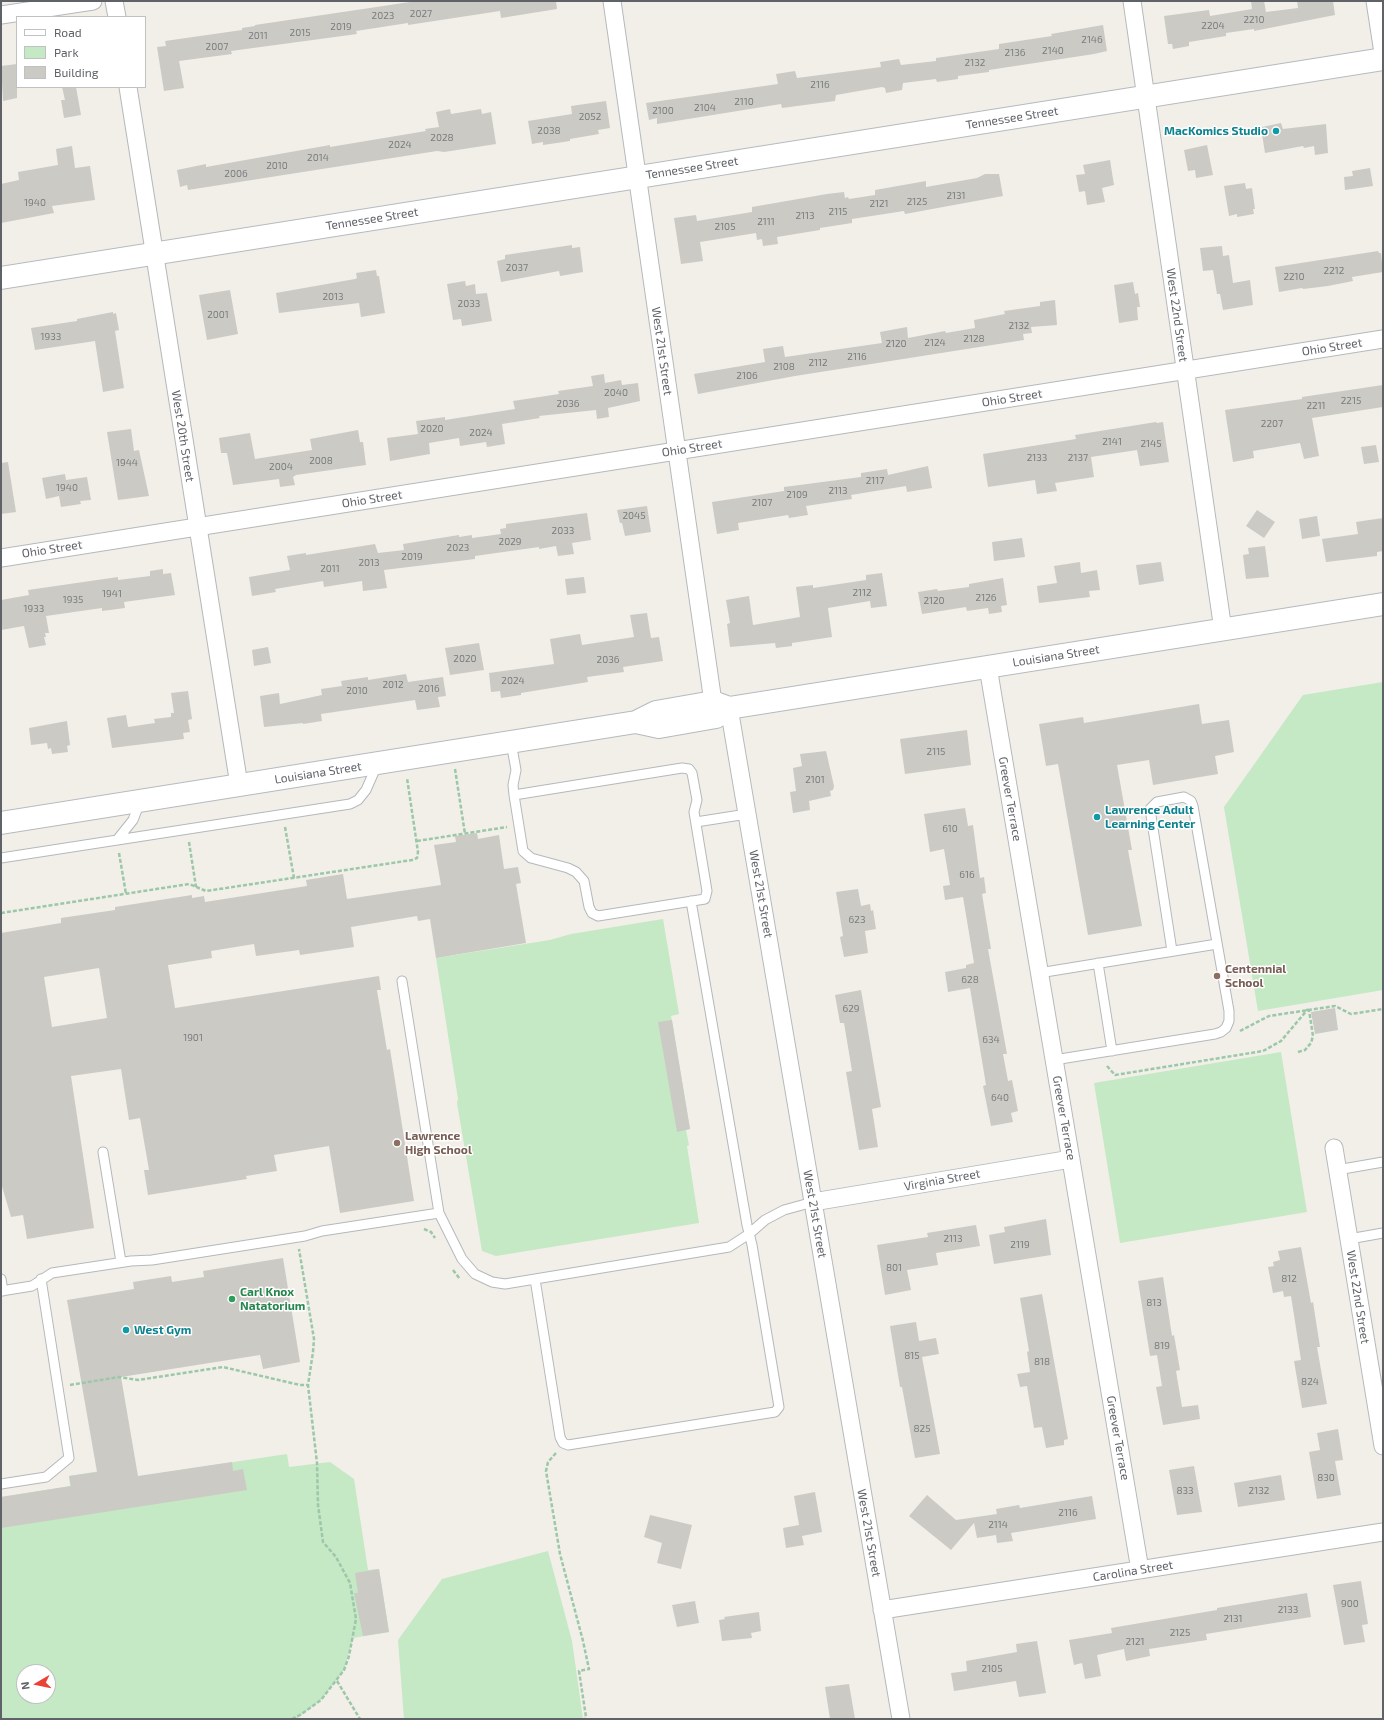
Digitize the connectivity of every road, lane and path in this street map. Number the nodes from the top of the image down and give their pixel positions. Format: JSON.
{"nodes":[{"id":1,"x":93,"y":1,"type":"edge"},
{"id":2,"x":114,"y":1,"type":"edge"},
{"id":3,"x":612,"y":1,"type":"edge"},
{"id":4,"x":1132,"y":1,"type":"edge"},
{"id":5,"x":1375,"y":1,"type":"edge"},
{"id":6,"x":1,"y":16,"type":"edge"},
{"id":7,"x":117,"y":16,"type":"edge"},
{"id":8,"x":1383,"y":53,"type":"edge"},
{"id":9,"x":1383,"y":59,"type":"edge"},
{"id":10,"x":128,"y":88,"type":"edge"},
{"id":11,"x":1145,"y":97,"type":"junction"},
{"id":12,"x":637,"y":177,"type":"junction"},
{"id":13,"x":154,"y":254,"type":"junction"},
{"id":14,"x":1,"y":278,"type":"edge"},
{"id":15,"x":1383,"y":339,"type":"edge"},
{"id":16,"x":1185,"y":370,"type":"junction"},
{"id":17,"x":677,"y":451,"type":"junction"},
{"id":18,"x":198,"y":526,"type":"junction"},
{"id":19,"x":1,"y":558,"type":"edge"},
{"id":20,"x":1383,"y":604,"type":"edge"},
{"id":21,"x":1223,"y":630,"type":"junction"},
{"id":22,"x":988,"y":667,"type":"junction"},
{"id":23,"x":721,"y":705,"type":"junction"},
{"id":24,"x":511,"y":742,"type":"junction"},
{"id":25,"x":377,"y":763,"type":"junction"},
{"id":26,"x":455,"y":765,"type":"dead end"},
{"id":27,"x":406,"y":773,"type":"dead end"},
{"id":28,"x":239,"y":785,"type":"junction"},
{"id":29,"x":514,"y":795,"type":"junction"},
{"id":30,"x":140,"y":801,"type":"junction"},
{"id":31,"x":747,"y":814,"type":"junction"},
{"id":32,"x":696,"y":822,"type":"junction"},
{"id":33,"x":1,"y":823,"type":"edge"},
{"id":34,"x":285,"y":824,"type":"dead end"},
{"id":35,"x":508,"y":827,"type":"dead end"},
{"id":36,"x":465,"y":834,"type":"junction"},
{"id":37,"x":117,"y":840,"type":"junction"},
{"id":38,"x":189,"y":840,"type":"dead end"},
{"id":39,"x":417,"y":841,"type":"junction"},
{"id":40,"x":118,"y":850,"type":"dead end"},
{"id":41,"x":1,"y":858,"type":"edge"},
{"id":42,"x":294,"y":878,"type":"junction"},
{"id":43,"x":196,"y":887,"type":"junction"},
{"id":44,"x":126,"y":894,"type":"junction"},
{"id":45,"x":691,"y":901,"type":"junction"},
{"id":46,"x":1,"y":913,"type":"edge"},
{"id":47,"x":1217,"y":944,"type":"junction"},
{"id":48,"x":1172,"y":951,"type":"junction"},
{"id":49,"x":1098,"y":964,"type":"junction"},
{"id":50,"x":1039,"y":973,"type":"junction"},
{"id":51,"x":402,"y":981,"type":"dead end"},
{"id":52,"x":1383,"y":1009,"type":"edge"},
{"id":53,"x":1308,"y":1010,"type":"junction"},
{"id":54,"x":1234,"y":1034,"type":"dead end"},
{"id":55,"x":1112,"y":1050,"type":"junction"},
{"id":56,"x":1298,"y":1052,"type":"dead end"},
{"id":57,"x":1054,"y":1060,"type":"junction"},
{"id":58,"x":1102,"y":1067,"type":"dead end"},
{"id":59,"x":1334,"y":1148,"type":"dead end"},
{"id":60,"x":103,"y":1152,"type":"dead end"},
{"id":61,"x":1071,"y":1158,"type":"junction"},
{"id":62,"x":1383,"y":1162,"type":"edge"},
{"id":63,"x":1337,"y":1170,"type":"junction"},
{"id":64,"x":813,"y":1202,"type":"junction"},
{"id":65,"x":439,"y":1213,"type":"junction"},
{"id":66,"x":408,"y":1218,"type":"junction"},
{"id":67,"x":1383,"y":1233,"type":"edge"},
{"id":68,"x":749,"y":1234,"type":"junction"},
{"id":69,"x":297,"y":1237,"type":"junction"},
{"id":70,"x":1349,"y":1239,"type":"junction"},
{"id":71,"x":438,"y":1244,"type":"dead end"},
{"id":72,"x":121,"y":1262,"type":"junction"},
{"id":73,"x":451,"y":1267,"type":"dead end"},
{"id":74,"x":1,"y":1279,"type":"edge"},
{"id":75,"x":41,"y":1279,"type":"junction"},
{"id":76,"x":535,"y":1279,"type":"junction"},
{"id":77,"x":463,"y":1282,"type":"dead end"},
{"id":78,"x":2,"y":1291,"type":"edge"},
{"id":79,"x":308,"y":1385,"type":"junction"},
{"id":80,"x":58,"y":1387,"type":"junction"},
{"id":81,"x":1383,"y":1446,"type":"edge"},
{"id":82,"x":556,"y":1453,"type":"dead end"},
{"id":83,"x":1,"y":1484,"type":"edge"},
{"id":84,"x":1383,"y":1532,"type":"edge"},
{"id":85,"x":1140,"y":1570,"type":"junction"},
{"id":86,"x":882,"y":1610,"type":"junction"},
{"id":87,"x":337,"y":1681,"type":"junction"},
{"id":88,"x":292,"y":1719,"type":"edge"},
{"id":89,"x":360,"y":1719,"type":"edge"},
{"id":90,"x":585,"y":1719,"type":"edge"},
{"id":91,"x":901,"y":1719,"type":"edge"}],
"edges":[{"from":1,"to":6,"type":"street"},
{"from":2,"to":7,"type":"street"},
{"from":3,"to":12,"type":"street","name":"West 21st Street"},
{"from":4,"to":11,"type":"street","name":"West 22nd Street"},
{"from":5,"to":8,"type":"street"},
{"from":9,"to":11,"type":"main road","name":"Tennessee Street"},
{"from":10,"to":13,"type":"street","name":"West 20th Street"},
{"from":11,"to":12,"type":"main road","name":"Tennessee Street"},
{"from":11,"to":16,"type":"street","name":"West 22nd Street"},
{"from":12,"to":13,"type":"main road","name":"Tennessee Street"},
{"from":12,"to":17,"type":"street","name":"West 21st Street"},
{"from":13,"to":14,"type":"main road","name":"Tennessee Street"},
{"from":13,"to":18,"type":"street","name":"West 20th Street"},
{"from":15,"to":16,"type":"street","name":"Ohio Street"},
{"from":16,"to":17,"type":"street","name":"Ohio Street"},
{"from":16,"to":21,"type":"street","name":"West 22nd Street"},
{"from":17,"to":18,"type":"street","name":"Ohio Street"},
{"from":17,"to":23,"type":"street","name":"West 21st Street"},
{"from":18,"to":19,"type":"street","name":"Ohio Street"},
{"from":18,"to":28,"type":"street","name":"West 20th Street"},
{"from":20,"to":21,"type":"main road","name":"Louisiana Street"},
{"from":21,"to":22,"type":"main road","name":"Louisiana Street"},
{"from":22,"to":23,"type":"main road","name":"Louisiana Street"},
{"from":22,"to":50,"type":"street","name":"Greever Terrace"},
{"from":23,"to":24,"type":"main road","name":"Louisiana Street"},
{"from":23,"to":31,"type":"street","name":"West 21st Street"},
{"from":24,"to":25,"type":"main road","name":"Louisiana Street"},
{"from":24,"to":29,"type":"lane"},
{"from":25,"to":28,"type":"main road","name":"Louisiana Street"},
{"from":25,"to":37,"type":"lane"},
{"from":26,"to":36,"type":"path"},
{"from":27,"to":39,"type":"path"},
{"from":28,"to":30,"type":"main road","name":"Louisiana Street"},
{"from":29,"to":32,"type":"lane"},
{"from":29,"to":45,"type":"lane"},
{"from":30,"to":33,"type":"main road","name":"Louisiana Street"},
{"from":30,"to":37,"type":"lane"},
{"from":31,"to":32,"type":"lane"},
{"from":31,"to":64,"type":"street","name":"West 21st Street"},
{"from":32,"to":45,"type":"lane"},
{"from":34,"to":42,"type":"path"},
{"from":35,"to":36,"type":"path"},
{"from":36,"to":39,"type":"path"},
{"from":37,"to":41,"type":"lane"},
{"from":38,"to":43,"type":"path"},
{"from":39,"to":42,"type":"path"},
{"from":40,"to":44,"type":"path"},
{"from":42,"to":43,"type":"path"},
{"from":43,"to":44,"type":"path"},
{"from":44,"to":46,"type":"path"},
{"from":45,"to":68,"type":"lane"},
{"from":47,"to":48,"type":"lane"},
{"from":47,"to":48,"type":"lane"},
{"from":47,"to":55,"type":"lane"},
{"from":48,"to":49,"type":"lane"},
{"from":49,"to":50,"type":"lane"},
{"from":49,"to":55,"type":"lane"},
{"from":50,"to":57,"type":"street","name":"Greever Terrace"},
{"from":51,"to":65,"type":"lane"},
{"from":52,"to":53,"type":"path"},
{"from":53,"to":54,"type":"path"},
{"from":53,"to":56,"type":"path"},
{"from":53,"to":58,"type":"path"},
{"from":55,"to":57,"type":"lane"},
{"from":57,"to":61,"type":"street","name":"Greever Terrace"},
{"from":59,"to":63,"type":"street","name":"West 22nd Street"},
{"from":60,"to":72,"type":"lane"},
{"from":61,"to":64,"type":"street","name":"Virginia Street"},
{"from":61,"to":85,"type":"street","name":"Greever Terrace"},
{"from":62,"to":63,"type":"lane"},
{"from":63,"to":70,"type":"street","name":"West 22nd Street"},
{"from":64,"to":68,"type":"lane"},
{"from":64,"to":86,"type":"street","name":"West 21st Street"},
{"from":65,"to":66,"type":"lane"},
{"from":65,"to":76,"type":"lane"},
{"from":66,"to":69,"type":"lane"},
{"from":66,"to":71,"type":"path"},
{"from":67,"to":70,"type":"lane"},
{"from":68,"to":76,"type":"lane"},
{"from":68,"to":76,"type":"lane"},
{"from":69,"to":72,"type":"lane"},
{"from":69,"to":79,"type":"path"},
{"from":70,"to":81,"type":"street","name":"West 22nd Street"},
{"from":72,"to":75,"type":"lane"},
{"from":73,"to":77,"type":"path"},
{"from":74,"to":78,"type":"lane"},
{"from":75,"to":78,"type":"lane"},
{"from":75,"to":80,"type":"lane"},
{"from":79,"to":80,"type":"path"},
{"from":79,"to":87,"type":"path"},
{"from":80,"to":83,"type":"lane"},
{"from":82,"to":90,"type":"path"},
{"from":84,"to":85,"type":"street","name":"Carolina Street"},
{"from":85,"to":86,"type":"street","name":"Carolina Street"},
{"from":86,"to":91,"type":"street","name":"West 21st Street"},
{"from":87,"to":88,"type":"path"},
{"from":87,"to":89,"type":"path"}]}
